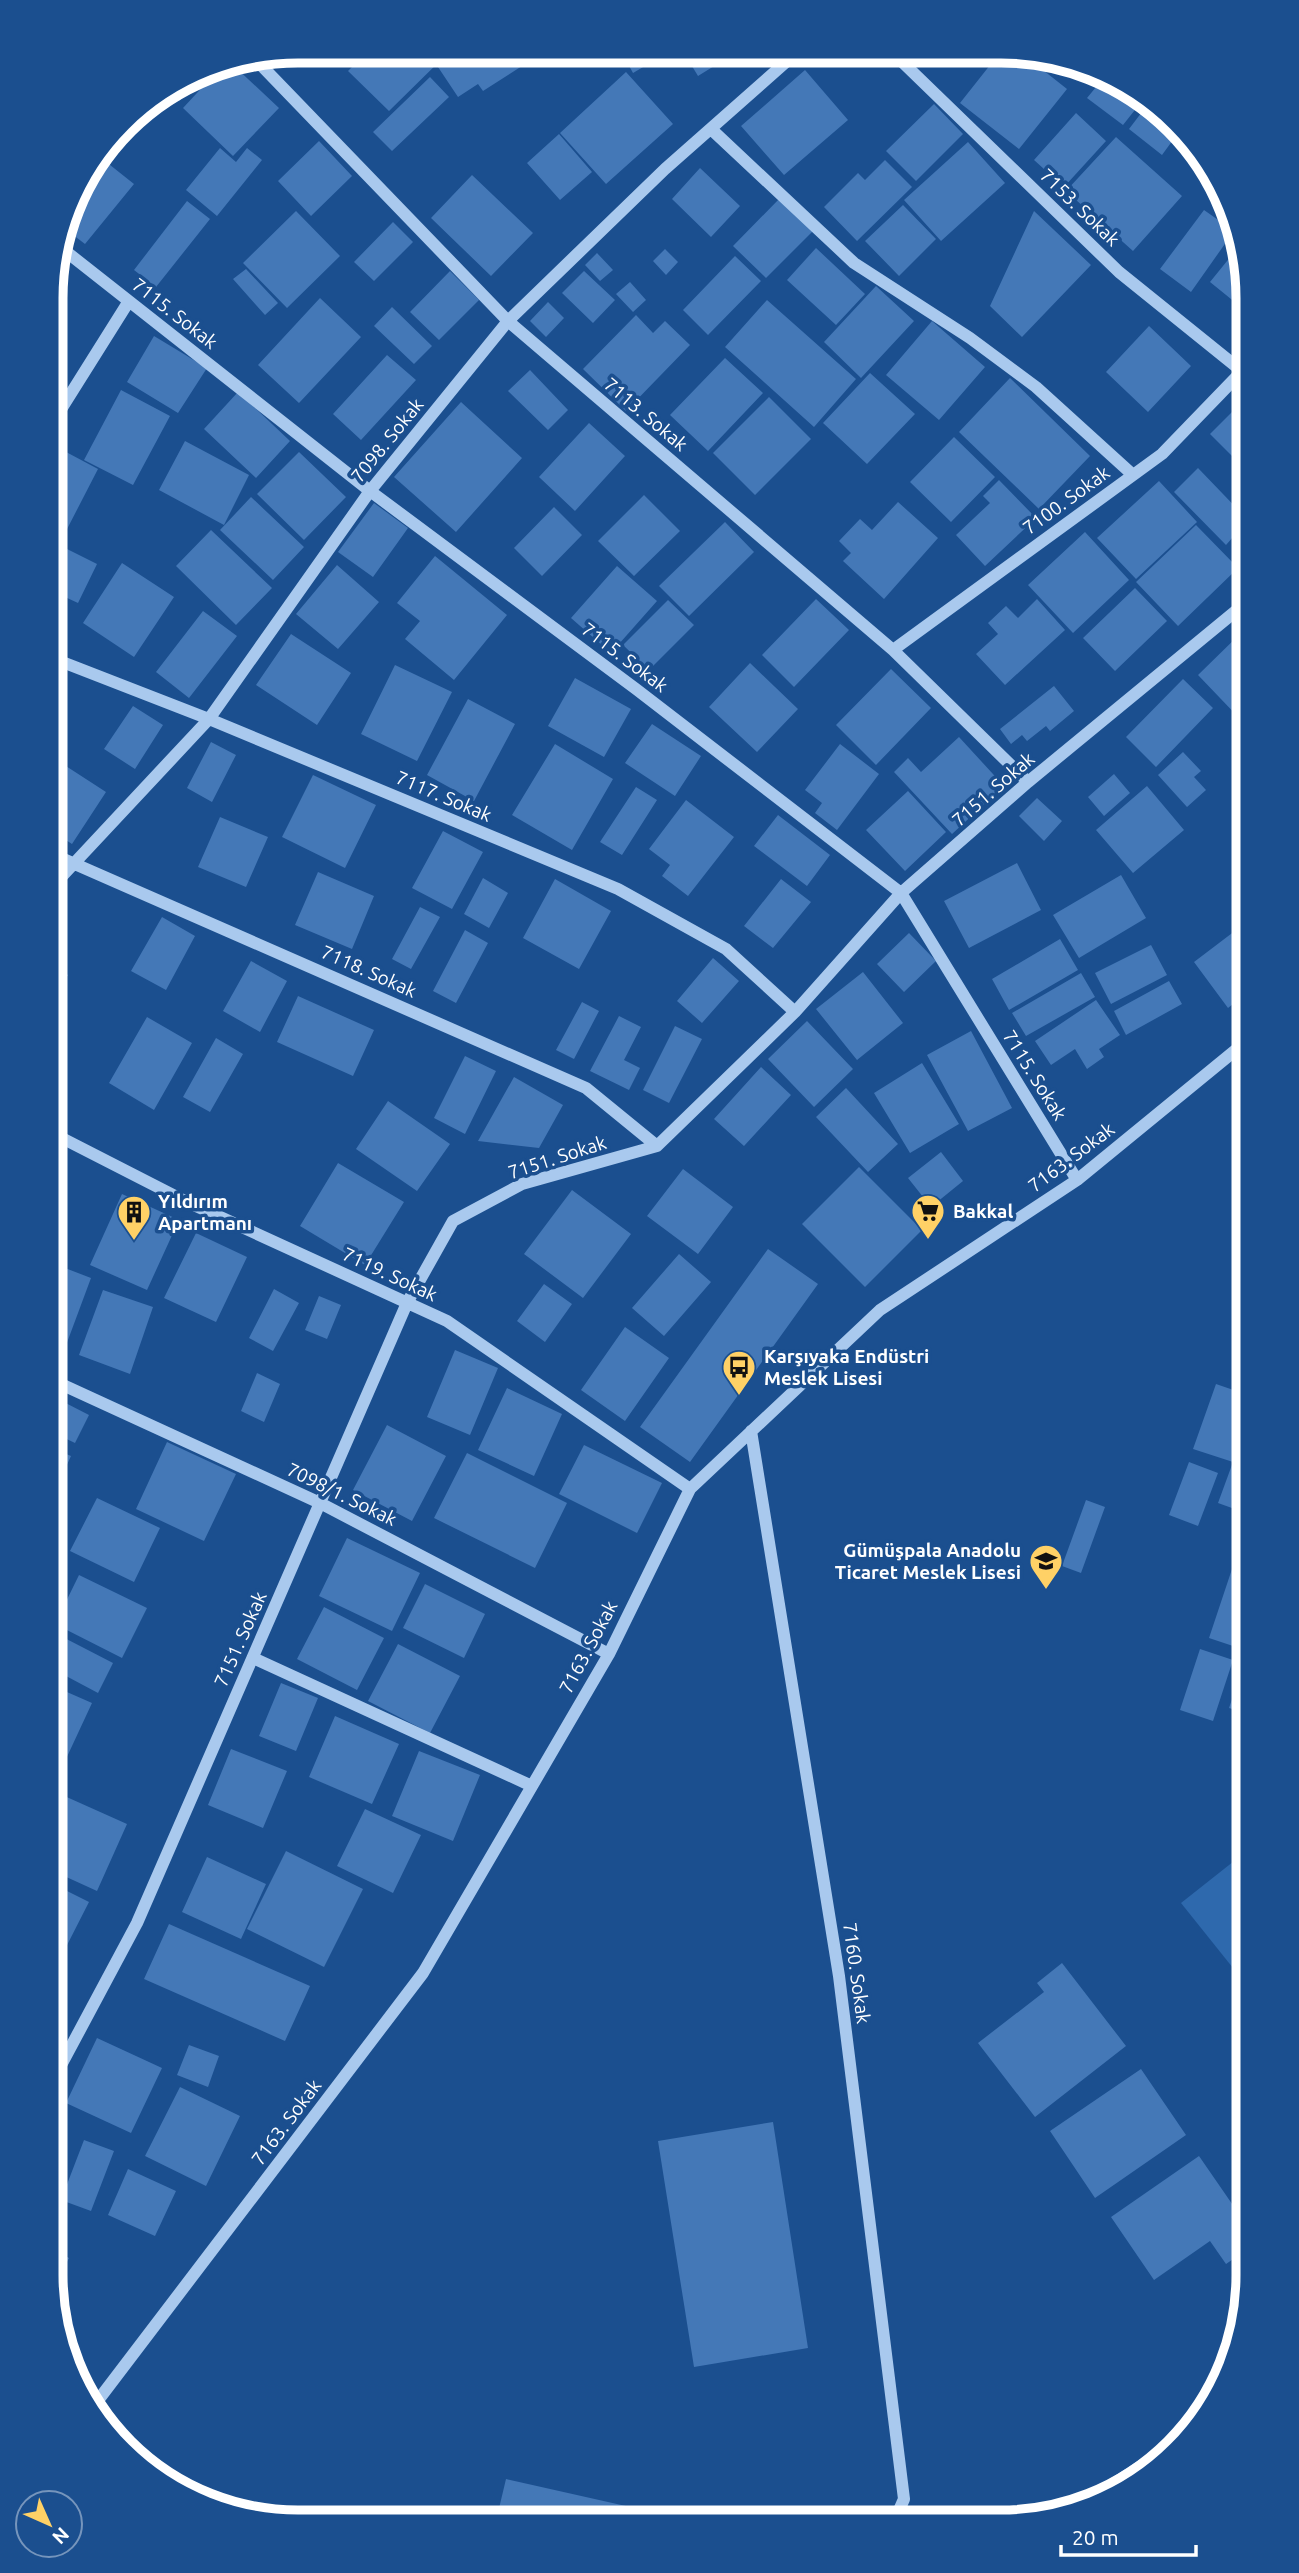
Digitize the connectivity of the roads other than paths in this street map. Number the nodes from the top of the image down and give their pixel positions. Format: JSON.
{"nodes":[{"id":1,"x":785,"y":63,"type":"edge"},
{"id":2,"x":903,"y":63,"type":"edge"},
{"id":3,"x":262,"y":66,"type":"edge"},
{"id":4,"x":711,"y":129,"type":"junction"},
{"id":5,"x":68,"y":253,"type":"edge"},
{"id":6,"x":130,"y":301,"type":"junction"},
{"id":7,"x":508,"y":321,"type":"junction"},
{"id":8,"x":1236,"y":363,"type":"edge"},
{"id":9,"x":1236,"y":381,"type":"edge"},
{"id":10,"x":64,"y":405,"type":"edge"},
{"id":11,"x":1133,"y":475,"type":"junction"},
{"id":12,"x":370,"y":491,"type":"junction"},
{"id":13,"x":1236,"y":612,"type":"edge"},
{"id":14,"x":893,"y":650,"type":"junction"},
{"id":15,"x":64,"y":663,"type":"edge"},
{"id":16,"x":209,"y":719,"type":"junction"},
{"id":17,"x":1028,"y":782,"type":"junction"},
{"id":18,"x":64,"y":858,"type":"edge"},
{"id":19,"x":74,"y":862,"type":"junction"},
{"id":20,"x":64,"y":874,"type":"edge"},
{"id":21,"x":901,"y":893,"type":"junction"},
{"id":22,"x":795,"y":1012,"type":"junction"},
{"id":23,"x":1236,"y":1050,"type":"edge"},
{"id":24,"x":64,"y":1139,"type":"edge"},
{"id":25,"x":657,"y":1146,"type":"junction"},
{"id":26,"x":1077,"y":1180,"type":"junction"},
{"id":27,"x":407,"y":1303,"type":"junction"},
{"id":28,"x":63,"y":1385,"type":"edge"},
{"id":29,"x":751,"y":1431,"type":"junction"},
{"id":30,"x":690,"y":1489,"type":"junction"},
{"id":31,"x":320,"y":1503,"type":"junction"},
{"id":32,"x":609,"y":1654,"type":"junction"},
{"id":33,"x":253,"y":1658,"type":"junction"},
{"id":34,"x":531,"y":1786,"type":"junction"},
{"id":35,"x":63,"y":2061,"type":"edge"},
{"id":36,"x":99,"y":2399,"type":"edge"},
{"id":37,"x":899,"y":2510,"type":"edge"}],
"edges":[{"from":1,"to":4,"type":"street","name":"7098. Sokak"},
{"from":2,"to":8,"type":"street","name":"7153. Sokak"},
{"from":3,"to":7,"type":"street","name":"7113. Sokak"},
{"from":4,"to":7,"type":"street","name":"7098. Sokak"},
{"from":4,"to":11,"type":"street"},
{"from":5,"to":6,"type":"street","name":"7115. Sokak"},
{"from":6,"to":10,"type":"street"},
{"from":6,"to":12,"type":"street","name":"7115. Sokak"},
{"from":7,"to":12,"type":"street","name":"7098. Sokak"},
{"from":7,"to":14,"type":"street","name":"7113. Sokak"},
{"from":9,"to":11,"type":"street","name":"7100. Sokak"},
{"from":11,"to":14,"type":"street","name":"7100. Sokak"},
{"from":12,"to":16,"type":"street","name":"7098. Sokak"},
{"from":12,"to":21,"type":"street","name":"7115. Sokak"},
{"from":13,"to":17,"type":"street","name":"7151. Sokak"},
{"from":14,"to":17,"type":"street","name":"7113. Sokak"},
{"from":15,"to":16,"type":"street","name":"7117. Sokak"},
{"from":16,"to":19,"type":"street","name":"7098. Sokak"},
{"from":16,"to":22,"type":"street","name":"7117. Sokak"},
{"from":17,"to":21,"type":"street","name":"7151. Sokak"},
{"from":18,"to":19,"type":"street","name":"7118. Sokak"},
{"from":19,"to":20,"type":"street","name":"7098. Sokak"},
{"from":19,"to":25,"type":"street","name":"7118. Sokak"},
{"from":21,"to":22,"type":"street","name":"7151. Sokak"},
{"from":21,"to":26,"type":"street","name":"7115. Sokak"},
{"from":22,"to":25,"type":"street","name":"7151. Sokak"},
{"from":23,"to":26,"type":"street","name":"7163. Sokak"},
{"from":24,"to":27,"type":"street","name":"7119. Sokak"},
{"from":25,"to":27,"type":"street","name":"7151. Sokak"},
{"from":26,"to":29,"type":"street","name":"7163. Sokak"},
{"from":27,"to":30,"type":"street","name":"7119. Sokak"},
{"from":27,"to":31,"type":"street","name":"7151. Sokak"},
{"from":28,"to":31,"type":"street","name":"7098/1. Sokak"},
{"from":29,"to":30,"type":"street","name":"7163. Sokak"},
{"from":29,"to":37,"type":"street","name":"7160. Sokak"},
{"from":30,"to":32,"type":"street","name":"7163. Sokak"},
{"from":31,"to":32,"type":"street","name":"7098/1. Sokak"},
{"from":31,"to":33,"type":"street","name":"7151. Sokak"},
{"from":32,"to":34,"type":"street","name":"7163. Sokak"},
{"from":33,"to":34,"type":"street"},
{"from":33,"to":35,"type":"street","name":"7151. Sokak"},
{"from":34,"to":36,"type":"street","name":"7163. Sokak"}]}
